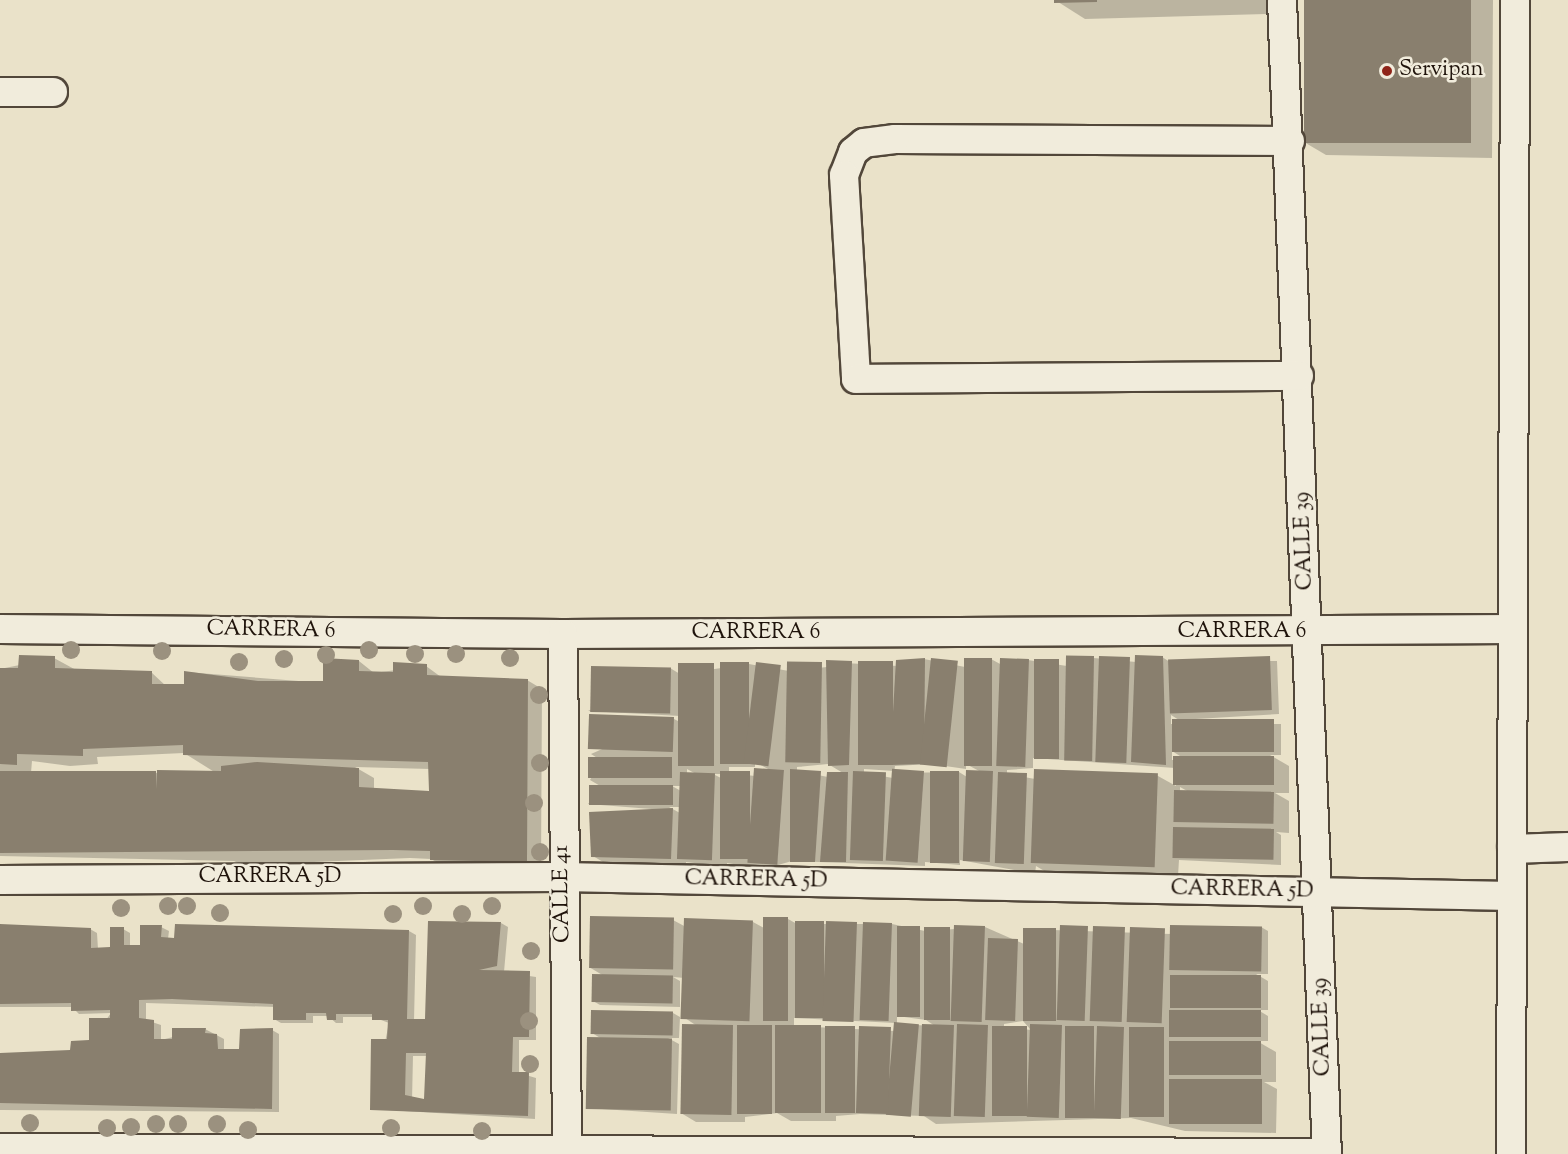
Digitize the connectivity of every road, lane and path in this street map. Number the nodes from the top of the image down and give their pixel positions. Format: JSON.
{"nodes":[{"id":1,"x":1282,"y":0,"type":"edge"},
{"id":2,"x":1515,"y":0,"type":"edge"},
{"id":3,"x":0,"y":92,"type":"edge"},
{"id":4,"x":53,"y":93,"type":"dead end"},
{"id":5,"x":1290,"y":141,"type":"junction"},
{"id":6,"x":1299,"y":376,"type":"junction"},
{"id":7,"x":0,"y":629,"type":"edge"},
{"id":8,"x":1513,"y":629,"type":"junction"},
{"id":9,"x":1308,"y":632,"type":"junction"},
{"id":10,"x":563,"y":634,"type":"junction"},
{"id":11,"x":1568,"y":847,"type":"edge"},
{"id":12,"x":1512,"y":849,"type":"junction"},
{"id":13,"x":562,"y":877,"type":"junction"},
{"id":14,"x":0,"y":880,"type":"edge"},
{"id":15,"x":1318,"y":893,"type":"junction"},
{"id":16,"x":1512,"y":896,"type":"junction"},
{"id":17,"x":0,"y":1148,"type":"edge"},
{"id":18,"x":566,"y":1151,"type":"edge"},
{"id":19,"x":1327,"y":1153,"type":"edge"},
{"id":20,"x":1511,"y":1154,"type":"edge"}],
"edges":[{"from":1,"to":5,"type":"street","name":"CALLE 39"},
{"from":2,"to":8,"type":"street"},
{"from":3,"to":4,"type":"street"},
{"from":5,"to":6,"type":"street","name":"CALLE 39"},
{"from":5,"to":6,"type":"street"},
{"from":6,"to":9,"type":"street","name":"CALLE 39"},
{"from":7,"to":10,"type":"street","name":"CARRERA 6"},
{"from":8,"to":9,"type":"street","name":"CARRERA 6"},
{"from":8,"to":12,"type":"street"},
{"from":9,"to":10,"type":"street","name":"CARRERA 6"},
{"from":9,"to":15,"type":"street","name":"CALLE 39"},
{"from":10,"to":13,"type":"street","name":"CALLE 41"},
{"from":11,"to":12,"type":"street"},
{"from":12,"to":16,"type":"street"},
{"from":13,"to":14,"type":"street","name":"CARRERA 5D"},
{"from":13,"to":15,"type":"street","name":"CARRERA 5D"},
{"from":13,"to":18,"type":"street","name":"CALLE 41"},
{"from":15,"to":16,"type":"street","name":"CARRERA 5D"},
{"from":15,"to":19,"type":"street","name":"CALLE 39"},
{"from":16,"to":20,"type":"street"},
{"from":17,"to":18,"type":"street"},
{"from":18,"to":19,"type":"street"}]}
